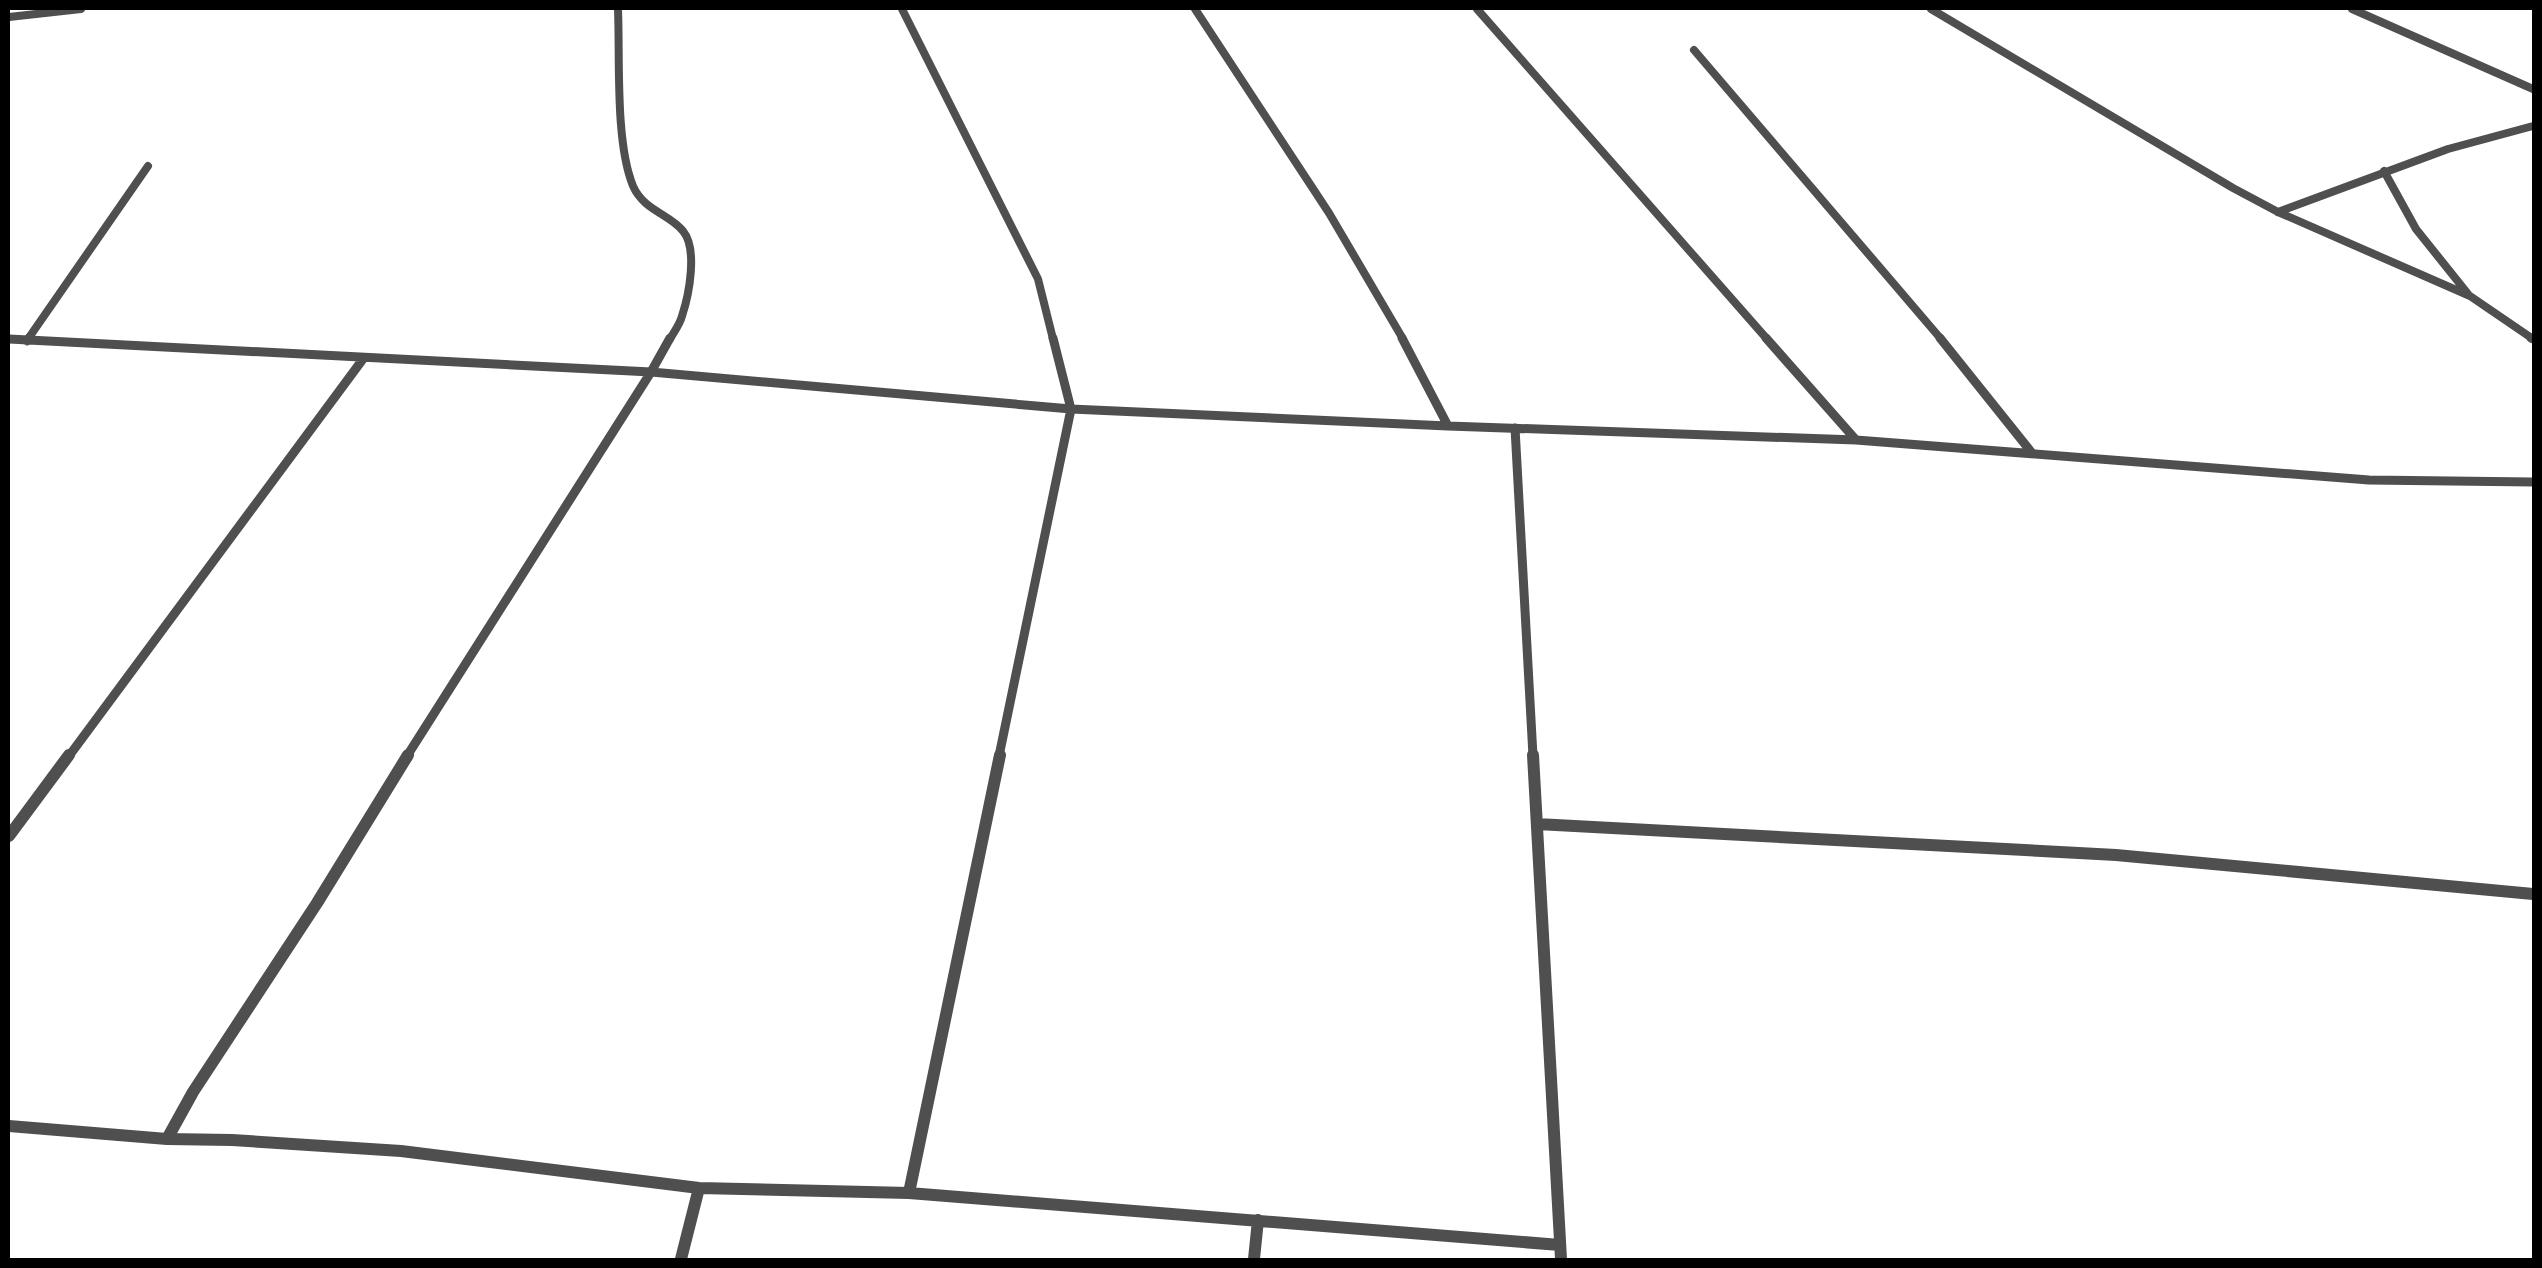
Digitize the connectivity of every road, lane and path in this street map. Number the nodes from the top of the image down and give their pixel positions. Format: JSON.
{"nodes":[{"id":1,"x":81,"y":9,"type":"edge"},
{"id":2,"x":618,"y":9,"type":"edge"},
{"id":3,"x":902,"y":9,"type":"edge"},
{"id":4,"x":1195,"y":9,"type":"edge"},
{"id":5,"x":1477,"y":9,"type":"edge"},
{"id":6,"x":1931,"y":9,"type":"edge"},
{"id":7,"x":2352,"y":9,"type":"edge"},
{"id":8,"x":9,"y":17,"type":"edge"},
{"id":9,"x":1694,"y":50,"type":"dead end"},
{"id":10,"x":2533,"y":89,"type":"edge"},
{"id":11,"x":2533,"y":126,"type":"edge"},
{"id":12,"x":148,"y":166,"type":"dead end"},
{"id":13,"x":2384,"y":171,"type":"junction"},
{"id":14,"x":2278,"y":212,"type":"junction"},
{"id":15,"x":2470,"y":296,"type":"junction"},
{"id":16,"x":9,"y":339,"type":"edge"},
{"id":17,"x":2533,"y":339,"type":"edge"},
{"id":18,"x":27,"y":340,"type":"junction"},
{"id":19,"x":363,"y":359,"type":"junction"},
{"id":20,"x":651,"y":372,"type":"junction"},
{"id":21,"x":1071,"y":408,"type":"junction"},
{"id":22,"x":1448,"y":426,"type":"junction"},
{"id":23,"x":1515,"y":428,"type":"junction"},
{"id":24,"x":1856,"y":440,"type":"junction"},
{"id":25,"x":2032,"y":454,"type":"junction"},
{"id":26,"x":2533,"y":482,"type":"edge"},
{"id":27,"x":1537,"y":824,"type":"junction"},
{"id":28,"x":9,"y":836,"type":"edge"},
{"id":29,"x":2533,"y":894,"type":"edge"},
{"id":30,"x":9,"y":1126,"type":"edge"},
{"id":31,"x":167,"y":1139,"type":"junction"},
{"id":32,"x":699,"y":1188,"type":"junction"},
{"id":33,"x":908,"y":1193,"type":"junction"},
{"id":34,"x":1258,"y":1220,"type":"junction"},
{"id":35,"x":1560,"y":1245,"type":"junction"},
{"id":36,"x":681,"y":1259,"type":"edge"},
{"id":37,"x":1254,"y":1259,"type":"edge"},
{"id":38,"x":1561,"y":1259,"type":"edge"}],
"edges":[{"from":1,"to":8,"type":"street"},
{"from":2,"to":20,"type":"street"},
{"from":3,"to":21,"type":"street"},
{"from":4,"to":22,"type":"street"},
{"from":5,"to":24,"type":"street"},
{"from":6,"to":14,"type":"street"},
{"from":7,"to":10,"type":"street"},
{"from":9,"to":25,"type":"street"},
{"from":11,"to":13,"type":"street"},
{"from":12,"to":18,"type":"street"},
{"from":13,"to":14,"type":"street"},
{"from":13,"to":15,"type":"street"},
{"from":14,"to":15,"type":"street"},
{"from":15,"to":17,"type":"street"},
{"from":16,"to":18,"type":"street"},
{"from":18,"to":19,"type":"street"},
{"from":19,"to":20,"type":"street"},
{"from":19,"to":28,"type":"street"},
{"from":20,"to":21,"type":"street"},
{"from":20,"to":31,"type":"street"},
{"from":21,"to":22,"type":"street"},
{"from":21,"to":33,"type":"street"},
{"from":22,"to":23,"type":"street"},
{"from":23,"to":24,"type":"street"},
{"from":23,"to":27,"type":"street"},
{"from":24,"to":25,"type":"street"},
{"from":25,"to":26,"type":"street"},
{"from":27,"to":29,"type":"street"},
{"from":27,"to":35,"type":"street"},
{"from":30,"to":31,"type":"street"},
{"from":31,"to":32,"type":"street"},
{"from":32,"to":33,"type":"street"},
{"from":32,"to":36,"type":"street"},
{"from":33,"to":34,"type":"street"},
{"from":34,"to":35,"type":"street"},
{"from":34,"to":37,"type":"street"},
{"from":35,"to":38,"type":"street"}]}
